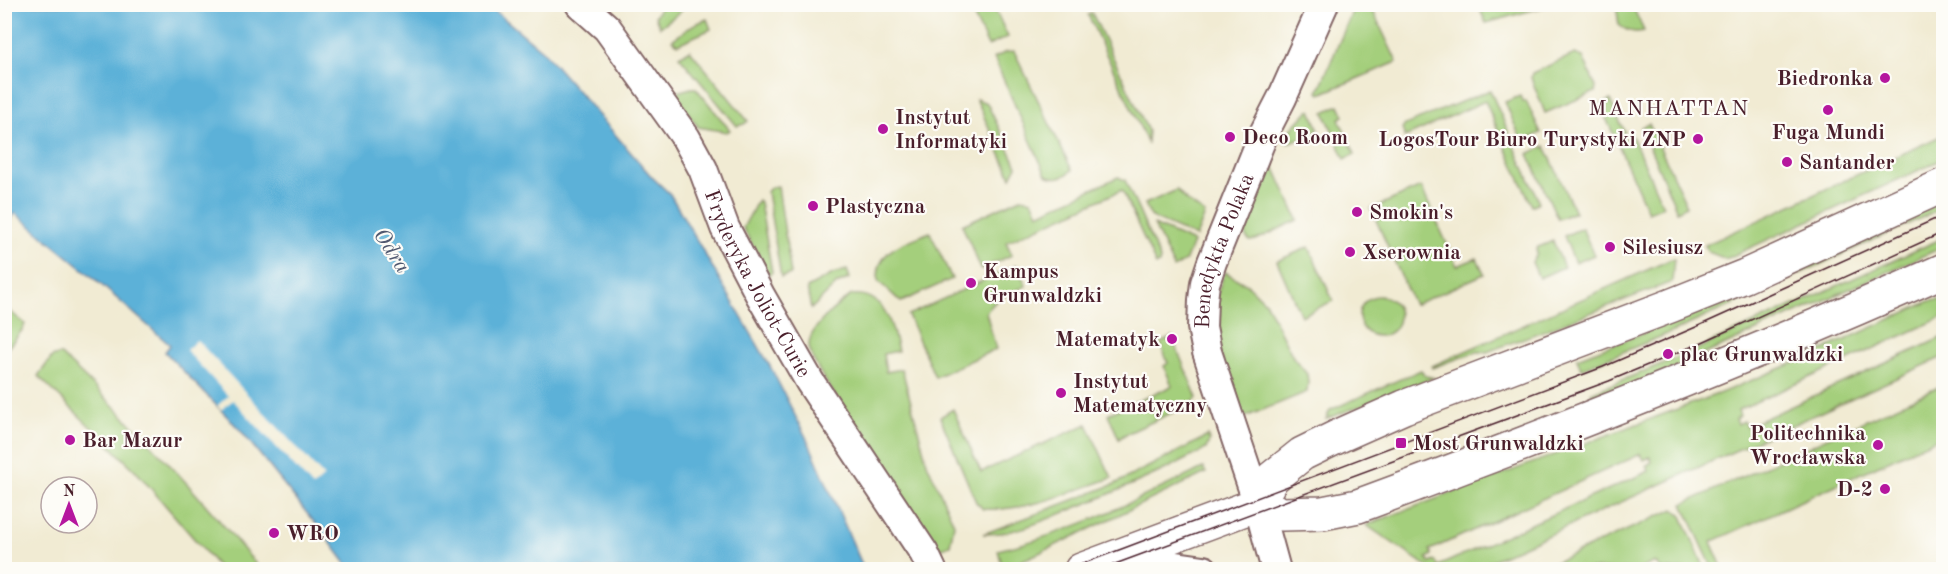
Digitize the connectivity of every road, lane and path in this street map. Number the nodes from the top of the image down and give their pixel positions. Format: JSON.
{"nodes":[{"id":1,"x":580,"y":4,"type":"edge"},
{"id":2,"x":1324,"y":4,"type":"edge"},
{"id":3,"x":1944,"y":185,"type":"edge"},
{"id":4,"x":1944,"y":270,"type":"edge"},
{"id":5,"x":1258,"y":504,"type":"junction"},
{"id":6,"x":1113,"y":557,"type":"junction"},
{"id":7,"x":932,"y":570,"type":"edge"},
{"id":8,"x":1081,"y":570,"type":"edge"},
{"id":9,"x":1204,"y":570,"type":"edge"},
{"id":10,"x":1276,"y":570,"type":"edge"}],
"edges":[{"from":1,"to":7,"type":"street","name":"Fryderyka Joliot-Curie"},
{"from":2,"to":5,"type":"street","name":"Benedykta Polaka"},
{"from":3,"to":5,"type":"main road"},
{"from":4,"to":5,"type":"main road"},
{"from":5,"to":6,"type":"main road"},
{"from":5,"to":10,"type":"street","name":"Benedykta Polaka"},
{"from":6,"to":8,"type":"main road"},
{"from":6,"to":9,"type":"street"}]}
